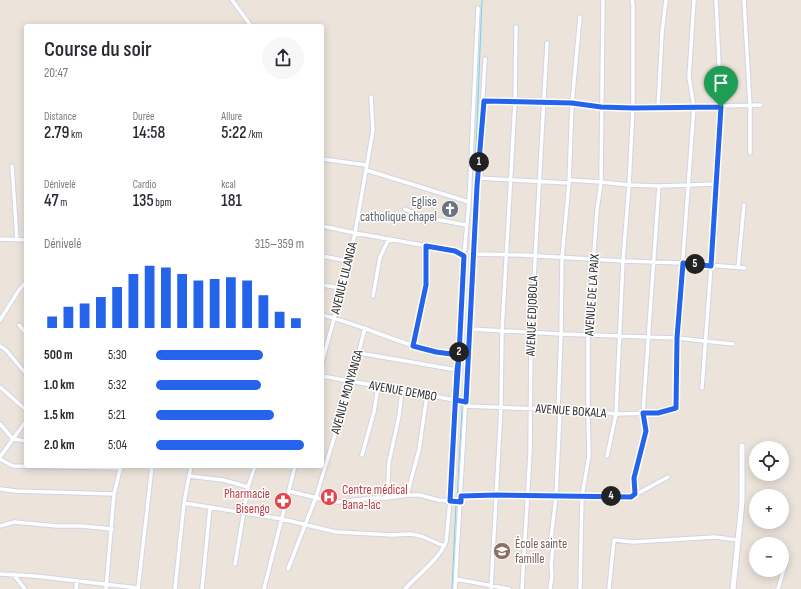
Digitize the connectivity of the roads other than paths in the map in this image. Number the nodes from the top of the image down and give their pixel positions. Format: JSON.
{"nodes":[{"id":1,"x":232,"y":0,"type":"edge"},
{"id":2,"x":603,"y":0,"type":"edge"},
{"id":3,"x":632,"y":0,"type":"edge"},
{"id":4,"x":666,"y":0,"type":"edge"},
{"id":5,"x":694,"y":0,"type":"edge"},
{"id":6,"x":716,"y":0,"type":"edge"},
{"id":7,"x":744,"y":0,"type":"edge"},
{"id":8,"x":478,"y":8,"type":"dead end"},
{"id":9,"x":580,"y":17,"type":"dead end"},
{"id":10,"x":250,"y":24,"type":"edge"},
{"id":11,"x":516,"y":27,"type":"dead end"},
{"id":12,"x":547,"y":43,"type":"dead end"},
{"id":13,"x":485,"y":59,"type":"dead end"},
{"id":14,"x":371,"y":97,"type":"dead end"},
{"id":15,"x":484,"y":101,"type":"junction"},
{"id":16,"x":514,"y":102,"type":"junction"},
{"id":17,"x":544,"y":103,"type":"junction"},
{"id":18,"x":572,"y":103,"type":"junction"},
{"id":19,"x":761,"y":105,"type":"dead end"},
{"id":20,"x":750,"y":106,"type":"junction"},
{"id":21,"x":601,"y":107,"type":"junction"},
{"id":22,"x":694,"y":107,"type":"junction"},
{"id":23,"x":721,"y":107,"type":"junction"},
{"id":24,"x":633,"y":108,"type":"junction"},
{"id":25,"x":658,"y":108,"type":"junction"},
{"id":26,"x":750,"y":153,"type":"dead end"},
{"id":27,"x":324,"y":159,"type":"edge"},
{"id":28,"x":366,"y":165,"type":"junction"},
{"id":29,"x":12,"y":166,"type":"dead end"},
{"id":30,"x":366,"y":170,"type":"junction"},
{"id":31,"x":478,"y":178,"type":"junction"},
{"id":32,"x":510,"y":180,"type":"junction"},
{"id":33,"x":569,"y":181,"type":"junction"},
{"id":34,"x":540,"y":182,"type":"junction"},
{"id":35,"x":601,"y":182,"type":"junction"},
{"id":36,"x":716,"y":184,"type":"junction"},
{"id":37,"x":687,"y":185,"type":"junction"},
{"id":38,"x":629,"y":186,"type":"junction"},
{"id":39,"x":659,"y":186,"type":"junction"},
{"id":40,"x":469,"y":202,"type":"junction"},
{"id":41,"x":744,"y":205,"type":"dead end"},
{"id":42,"x":405,"y":209,"type":"dead end"},
{"id":43,"x":466,"y":225,"type":"junction"},
{"id":44,"x":324,"y":226,"type":"edge"},
{"id":45,"x":355,"y":233,"type":"junction"},
{"id":46,"x":0,"y":239,"type":"edge"},
{"id":47,"x":389,"y":239,"type":"junction"},
{"id":48,"x":16,"y":240,"type":"junction"},
{"id":49,"x":24,"y":240,"type":"edge"},
{"id":50,"x":426,"y":246,"type":"junction"},
{"id":51,"x":474,"y":254,"type":"junction"},
{"id":52,"x":506,"y":255,"type":"junction"},
{"id":53,"x":324,"y":256,"type":"edge"},
{"id":54,"x":464,"y":256,"type":"junction"},
{"id":55,"x":535,"y":256,"type":"junction"},
{"id":56,"x":562,"y":258,"type":"junction"},
{"id":57,"x":594,"y":259,"type":"junction"},
{"id":58,"x":348,"y":261,"type":"junction"},
{"id":59,"x":623,"y":261,"type":"junction"},
{"id":60,"x":654,"y":263,"type":"junction"},
{"id":61,"x":683,"y":263,"type":"junction"},
{"id":62,"x":711,"y":266,"type":"junction"},
{"id":63,"x":738,"y":268,"type":"junction"},
{"id":64,"x":745,"y":268,"type":"dead end"},
{"id":65,"x":24,"y":284,"type":"edge"},
{"id":66,"x":324,"y":285,"type":"edge"},
{"id":67,"x":342,"y":288,"type":"junction"},
{"id":68,"x":373,"y":296,"type":"dead end"},
{"id":69,"x":324,"y":316,"type":"edge"},
{"id":70,"x":334,"y":318,"type":"junction"},
{"id":71,"x":0,"y":320,"type":"edge"},
{"id":72,"x":19,"y":325,"type":"dead end"},
{"id":73,"x":365,"y":328,"type":"junction"},
{"id":74,"x":470,"y":329,"type":"junction"},
{"id":75,"x":24,"y":331,"type":"edge"},
{"id":76,"x":502,"y":331,"type":"junction"},
{"id":77,"x":531,"y":333,"type":"junction"},
{"id":78,"x":561,"y":334,"type":"junction"},
{"id":79,"x":588,"y":335,"type":"junction"},
{"id":80,"x":620,"y":336,"type":"junction"},
{"id":81,"x":648,"y":337,"type":"junction"},
{"id":82,"x":677,"y":338,"type":"junction"},
{"id":83,"x":705,"y":340,"type":"junction"},
{"id":84,"x":733,"y":344,"type":"dead end"},
{"id":85,"x":0,"y":346,"type":"edge"},
{"id":86,"x":413,"y":346,"type":"junction"},
{"id":87,"x":324,"y":347,"type":"edge"},
{"id":88,"x":359,"y":353,"type":"junction"},
{"id":89,"x":459,"y":355,"type":"junction"},
{"id":90,"x":457,"y":370,"type":"junction"},
{"id":91,"x":24,"y":372,"type":"edge"},
{"id":92,"x":324,"y":376,"type":"edge"},
{"id":93,"x":351,"y":382,"type":"junction"},
{"id":94,"x":378,"y":386,"type":"junction"},
{"id":95,"x":0,"y":387,"type":"edge"},
{"id":96,"x":702,"y":388,"type":"dead end"},
{"id":97,"x":402,"y":391,"type":"junction"},
{"id":98,"x":427,"y":395,"type":"junction"},
{"id":99,"x":462,"y":402,"type":"junction"},
{"id":100,"x":501,"y":407,"type":"junction"},
{"id":101,"x":24,"y":408,"type":"edge"},
{"id":102,"x":530,"y":408,"type":"junction"},
{"id":103,"x":559,"y":410,"type":"junction"},
{"id":104,"x":588,"y":411,"type":"junction"},
{"id":105,"x":643,"y":413,"type":"junction"},
{"id":106,"x":616,"y":414,"type":"junction"},
{"id":107,"x":0,"y":424,"type":"edge"},
{"id":108,"x":24,"y":424,"type":"edge"},
{"id":109,"x":13,"y":439,"type":"junction"},
{"id":110,"x":24,"y":440,"type":"edge"},
{"id":111,"x":742,"y":446,"type":"dead end"},
{"id":112,"x":362,"y":455,"type":"dead end"},
{"id":113,"x":607,"y":456,"type":"dead end"},
{"id":114,"x":0,"y":458,"type":"edge"},
{"id":115,"x":24,"y":466,"type":"edge"},
{"id":116,"x":121,"y":468,"type":"edge"},
{"id":117,"x":152,"y":468,"type":"edge"},
{"id":118,"x":191,"y":468,"type":"edge"},
{"id":119,"x":254,"y":468,"type":"edge"},
{"id":120,"x":294,"y":468,"type":"edge"},
{"id":121,"x":189,"y":476,"type":"junction"},
{"id":122,"x":668,"y":477,"type":"dead end"},
{"id":123,"x":248,"y":487,"type":"junction"},
{"id":124,"x":0,"y":489,"type":"edge"},
{"id":125,"x":289,"y":490,"type":"junction"},
{"id":126,"x":114,"y":494,"type":"junction"},
{"id":127,"x":635,"y":494,"type":"junction"},
{"id":128,"x":407,"y":495,"type":"junction"},
{"id":129,"x":497,"y":495,"type":"junction"},
{"id":130,"x":461,"y":496,"type":"junction"},
{"id":131,"x":527,"y":496,"type":"junction"},
{"id":132,"x":556,"y":496,"type":"junction"},
{"id":133,"x":582,"y":496,"type":"junction"},
{"id":134,"x":316,"y":498,"type":"junction"},
{"id":135,"x":387,"y":498,"type":"junction"},
{"id":136,"x":456,"y":502,"type":"junction"},
{"id":137,"x":184,"y":503,"type":"junction"},
{"id":138,"x":210,"y":507,"type":"junction"},
{"id":139,"x":243,"y":513,"type":"junction"},
{"id":140,"x":282,"y":519,"type":"junction"},
{"id":141,"x":305,"y":525,"type":"junction"},
{"id":142,"x":0,"y":526,"type":"edge"},
{"id":143,"x":112,"y":529,"type":"junction"},
{"id":144,"x":738,"y":540,"type":"junction"},
{"id":145,"x":444,"y":546,"type":"junction"},
{"id":146,"x":235,"y":564,"type":"dead end"},
{"id":147,"x":288,"y":569,"type":"dead end"},
{"id":148,"x":0,"y":574,"type":"edge"},
{"id":149,"x":13,"y":574,"type":"junction"},
{"id":150,"x":782,"y":577,"type":"edge"},
{"id":151,"x":456,"y":579,"type":"junction"},
{"id":152,"x":77,"y":581,"type":"junction"},
{"id":153,"x":106,"y":587,"type":"edge"},
{"id":154,"x":491,"y":587,"type":"edge"},
{"id":155,"x":138,"y":588,"type":"edge"},
{"id":156,"x":25,"y":589,"type":"edge"},
{"id":157,"x":76,"y":589,"type":"edge"},
{"id":158,"x":175,"y":589,"type":"edge"},
{"id":159,"x":202,"y":589,"type":"edge"},
{"id":160,"x":264,"y":589,"type":"edge"},
{"id":161,"x":405,"y":589,"type":"edge"},
{"id":162,"x":455,"y":589,"type":"edge"},
{"id":163,"x":509,"y":589,"type":"edge"},
{"id":164,"x":522,"y":589,"type":"edge"},
{"id":165,"x":550,"y":589,"type":"edge"},
{"id":166,"x":580,"y":589,"type":"edge"},
{"id":167,"x":609,"y":589,"type":"edge"},
{"id":168,"x":733,"y":589,"type":"edge"},
{"id":169,"x":778,"y":589,"type":"edge"}],
"edges":[{"from":1,"to":10,"type":"street"},
{"from":2,"to":21,"type":"street","name":"AVENUE DE LA PAIX"},
{"from":3,"to":24,"type":"street"},
{"from":4,"to":25,"type":"street"},
{"from":5,"to":22,"type":"street"},
{"from":6,"to":23,"type":"street"},
{"from":7,"to":20,"type":"street"},
{"from":8,"to":40,"type":"street"},
{"from":9,"to":18,"type":"street"},
{"from":11,"to":16,"type":"street"},
{"from":12,"to":17,"type":"street","name":"AVENUE EDJOBOLA"},
{"from":13,"to":15,"type":"street"},
{"from":14,"to":28,"type":"street","name":"AVENUE LILANGA"},
{"from":15,"to":16,"type":"street"},
{"from":15,"to":31,"type":"street"},
{"from":16,"to":17,"type":"street"},
{"from":16,"to":32,"type":"street"},
{"from":17,"to":18,"type":"street"},
{"from":17,"to":34,"type":"street","name":"AVENUE EDJOBOLA"},
{"from":18,"to":21,"type":"street"},
{"from":18,"to":33,"type":"street"},
{"from":19,"to":20,"type":"street"},
{"from":20,"to":23,"type":"street"},
{"from":20,"to":26,"type":"street"},
{"from":21,"to":24,"type":"street"},
{"from":21,"to":35,"type":"street","name":"AVENUE DE LA PAIX"},
{"from":22,"to":23,"type":"street"},
{"from":22,"to":25,"type":"street"},
{"from":22,"to":37,"type":"street"},
{"from":23,"to":36,"type":"street"},
{"from":24,"to":25,"type":"street"},
{"from":24,"to":38,"type":"street"},
{"from":27,"to":28,"type":"street"},
{"from":28,"to":30,"type":"street","name":"AVENUE LILANGA"},
{"from":29,"to":48,"type":"street"},
{"from":30,"to":40,"type":"street"},
{"from":30,"to":45,"type":"street","name":"AVENUE LILANGA"},
{"from":31,"to":32,"type":"street"},
{"from":31,"to":51,"type":"street"},
{"from":32,"to":34,"type":"street"},
{"from":32,"to":52,"type":"street"},
{"from":33,"to":34,"type":"street"},
{"from":33,"to":35,"type":"street"},
{"from":33,"to":56,"type":"street"},
{"from":34,"to":55,"type":"street","name":"AVENUE EDJOBOLA"},
{"from":35,"to":38,"type":"street"},
{"from":35,"to":57,"type":"street","name":"AVENUE DE LA PAIX"},
{"from":36,"to":37,"type":"street"},
{"from":36,"to":62,"type":"street"},
{"from":37,"to":39,"type":"street"},
{"from":37,"to":61,"type":"street"},
{"from":38,"to":39,"type":"street"},
{"from":38,"to":59,"type":"street"},
{"from":39,"to":60,"type":"street"},
{"from":40,"to":43,"type":"street"},
{"from":41,"to":63,"type":"street"},
{"from":42,"to":43,"type":"street"},
{"from":43,"to":54,"type":"street"},
{"from":44,"to":45,"type":"street"},
{"from":45,"to":47,"type":"street"},
{"from":45,"to":58,"type":"street","name":"AVENUE LILANGA"},
{"from":46,"to":48,"type":"street"},
{"from":47,"to":50,"type":"street"},
{"from":47,"to":68,"type":"street"},
{"from":48,"to":49,"type":"street"},
{"from":50,"to":54,"type":"street"},
{"from":50,"to":86,"type":"street"},
{"from":51,"to":52,"type":"street"},
{"from":51,"to":74,"type":"street"},
{"from":52,"to":55,"type":"street"},
{"from":52,"to":76,"type":"street"},
{"from":53,"to":58,"type":"street"},
{"from":54,"to":89,"type":"street"},
{"from":55,"to":56,"type":"street"},
{"from":55,"to":77,"type":"street","name":"AVENUE EDJOBOLA"},
{"from":56,"to":57,"type":"street"},
{"from":56,"to":78,"type":"street"},
{"from":57,"to":59,"type":"street"},
{"from":57,"to":79,"type":"street","name":"AVENUE DE LA PAIX"},
{"from":58,"to":67,"type":"street","name":"AVENUE LILANGA"},
{"from":59,"to":60,"type":"street"},
{"from":59,"to":80,"type":"street"},
{"from":60,"to":61,"type":"street"},
{"from":60,"to":81,"type":"street"},
{"from":61,"to":62,"type":"street"},
{"from":61,"to":82,"type":"street"},
{"from":62,"to":63,"type":"street"},
{"from":62,"to":83,"type":"street"},
{"from":63,"to":64,"type":"street"},
{"from":65,"to":71,"type":"street"},
{"from":66,"to":67,"type":"street"},
{"from":67,"to":70,"type":"street","name":"AVENUE LILANGA"},
{"from":69,"to":70,"type":"street"},
{"from":70,"to":73,"type":"street"},
{"from":70,"to":87,"type":"street","name":"AVENUE LILANGA"},
{"from":72,"to":75,"type":"street"},
{"from":73,"to":86,"type":"street"},
{"from":73,"to":88,"type":"street","name":"AVENUE MONYANGA"},
{"from":74,"to":76,"type":"street"},
{"from":74,"to":99,"type":"street"},
{"from":76,"to":77,"type":"street"},
{"from":76,"to":100,"type":"street"},
{"from":77,"to":78,"type":"street"},
{"from":77,"to":102,"type":"street","name":"AVENUE EDJOBOLA"},
{"from":78,"to":79,"type":"street"},
{"from":78,"to":103,"type":"street"},
{"from":79,"to":80,"type":"street"},
{"from":79,"to":104,"type":"street","name":"AVENUE DE LA PAIX"},
{"from":80,"to":81,"type":"street"},
{"from":80,"to":106,"type":"street"},
{"from":81,"to":82,"type":"street"},
{"from":81,"to":105,"type":"street"},
{"from":82,"to":83,"type":"street"},
{"from":82,"to":105,"type":"street","name":"AVENUE BOKALA"},
{"from":83,"to":84,"type":"street"},
{"from":83,"to":96,"type":"street"},
{"from":85,"to":91,"type":"street"},
{"from":86,"to":89,"type":"street"},
{"from":88,"to":90,"type":"street"},
{"from":88,"to":93,"type":"street","name":"AVENUE MONYANGA"},
{"from":89,"to":90,"type":"street"},
{"from":90,"to":99,"type":"street"},
{"from":92,"to":93,"type":"street","name":"AVENUE DEMBO"},
{"from":93,"to":94,"type":"street","name":"AVENUE DEMBO"},
{"from":93,"to":134,"type":"street","name":"AVENUE MONYANGA"},
{"from":94,"to":97,"type":"street","name":"AVENUE DEMBO"},
{"from":94,"to":112,"type":"street"},
{"from":95,"to":101,"type":"street"},
{"from":97,"to":98,"type":"street","name":"AVENUE DEMBO"},
{"from":97,"to":135,"type":"street"},
{"from":98,"to":99,"type":"street","name":"AVENUE DEMBO"},
{"from":98,"to":128,"type":"street"},
{"from":99,"to":100,"type":"street","name":"AVENUE BOKALA"},
{"from":99,"to":130,"type":"street"},
{"from":99,"to":136,"type":"street"},
{"from":100,"to":102,"type":"street","name":"AVENUE BOKALA"},
{"from":100,"to":129,"type":"street"},
{"from":102,"to":103,"type":"street","name":"AVENUE BOKALA"},
{"from":102,"to":131,"type":"street","name":"AVENUE EDJOBOLA"},
{"from":103,"to":104,"type":"street","name":"AVENUE BOKALA"},
{"from":103,"to":132,"type":"street"},
{"from":104,"to":106,"type":"street","name":"AVENUE BOKALA"},
{"from":104,"to":133,"type":"street","name":"AVENUE DE LA PAIX"},
{"from":105,"to":106,"type":"street","name":"AVENUE BOKALA"},
{"from":105,"to":127,"type":"street"},
{"from":106,"to":113,"type":"street"},
{"from":107,"to":109,"type":"street"},
{"from":108,"to":109,"type":"street"},
{"from":109,"to":110,"type":"street"},
{"from":109,"to":114,"type":"street"},
{"from":111,"to":144,"type":"street"},
{"from":114,"to":115,"type":"street"},
{"from":116,"to":126,"type":"street"},
{"from":117,"to":155,"type":"street"},
{"from":118,"to":121,"type":"street"},
{"from":119,"to":123,"type":"street"},
{"from":120,"to":125,"type":"street"},
{"from":121,"to":123,"type":"street"},
{"from":121,"to":137,"type":"street"},
{"from":122,"to":127,"type":"street"},
{"from":123,"to":139,"type":"street"},
{"from":124,"to":126,"type":"street"},
{"from":125,"to":134,"type":"street"},
{"from":125,"to":140,"type":"street"},
{"from":126,"to":143,"type":"street"},
{"from":127,"to":133,"type":"street"},
{"from":128,"to":135,"type":"street"},
{"from":128,"to":136,"type":"street"},
{"from":129,"to":130,"type":"street"},
{"from":129,"to":131,"type":"street"},
{"from":129,"to":154,"type":"street"},
{"from":130,"to":136,"type":"street"},
{"from":131,"to":132,"type":"street"},
{"from":131,"to":164,"type":"street","name":"AVENUE EDJOBOLA"},
{"from":132,"to":133,"type":"street"},
{"from":132,"to":165,"type":"street"},
{"from":133,"to":166,"type":"street","name":"AVENUE DE LA PAIX"},
{"from":134,"to":135,"type":"street"},
{"from":134,"to":141,"type":"street","name":"AVENUE MONYANGA"},
{"from":136,"to":145,"type":"street"},
{"from":136,"to":151,"type":"street"},
{"from":137,"to":138,"type":"street"},
{"from":137,"to":158,"type":"street"},
{"from":138,"to":139,"type":"street"},
{"from":138,"to":159,"type":"street"},
{"from":139,"to":140,"type":"street"},
{"from":139,"to":146,"type":"street"},
{"from":140,"to":141,"type":"street"},
{"from":140,"to":160,"type":"street"},
{"from":141,"to":145,"type":"street"},
{"from":141,"to":147,"type":"street","name":"AVENUE MONYANGA"},
{"from":142,"to":143,"type":"street"},
{"from":143,"to":153,"type":"street"},
{"from":144,"to":167,"type":"street"},
{"from":144,"to":168,"type":"street"},
{"from":145,"to":161,"type":"street"},
{"from":148,"to":149,"type":"street"},
{"from":149,"to":152,"type":"street"},
{"from":149,"to":156,"type":"street"},
{"from":150,"to":169,"type":"street"},
{"from":151,"to":154,"type":"street"},
{"from":151,"to":162,"type":"street"},
{"from":152,"to":153,"type":"street"},
{"from":152,"to":157,"type":"street"},
{"from":153,"to":155,"type":"street"},
{"from":154,"to":163,"type":"street"}]}
